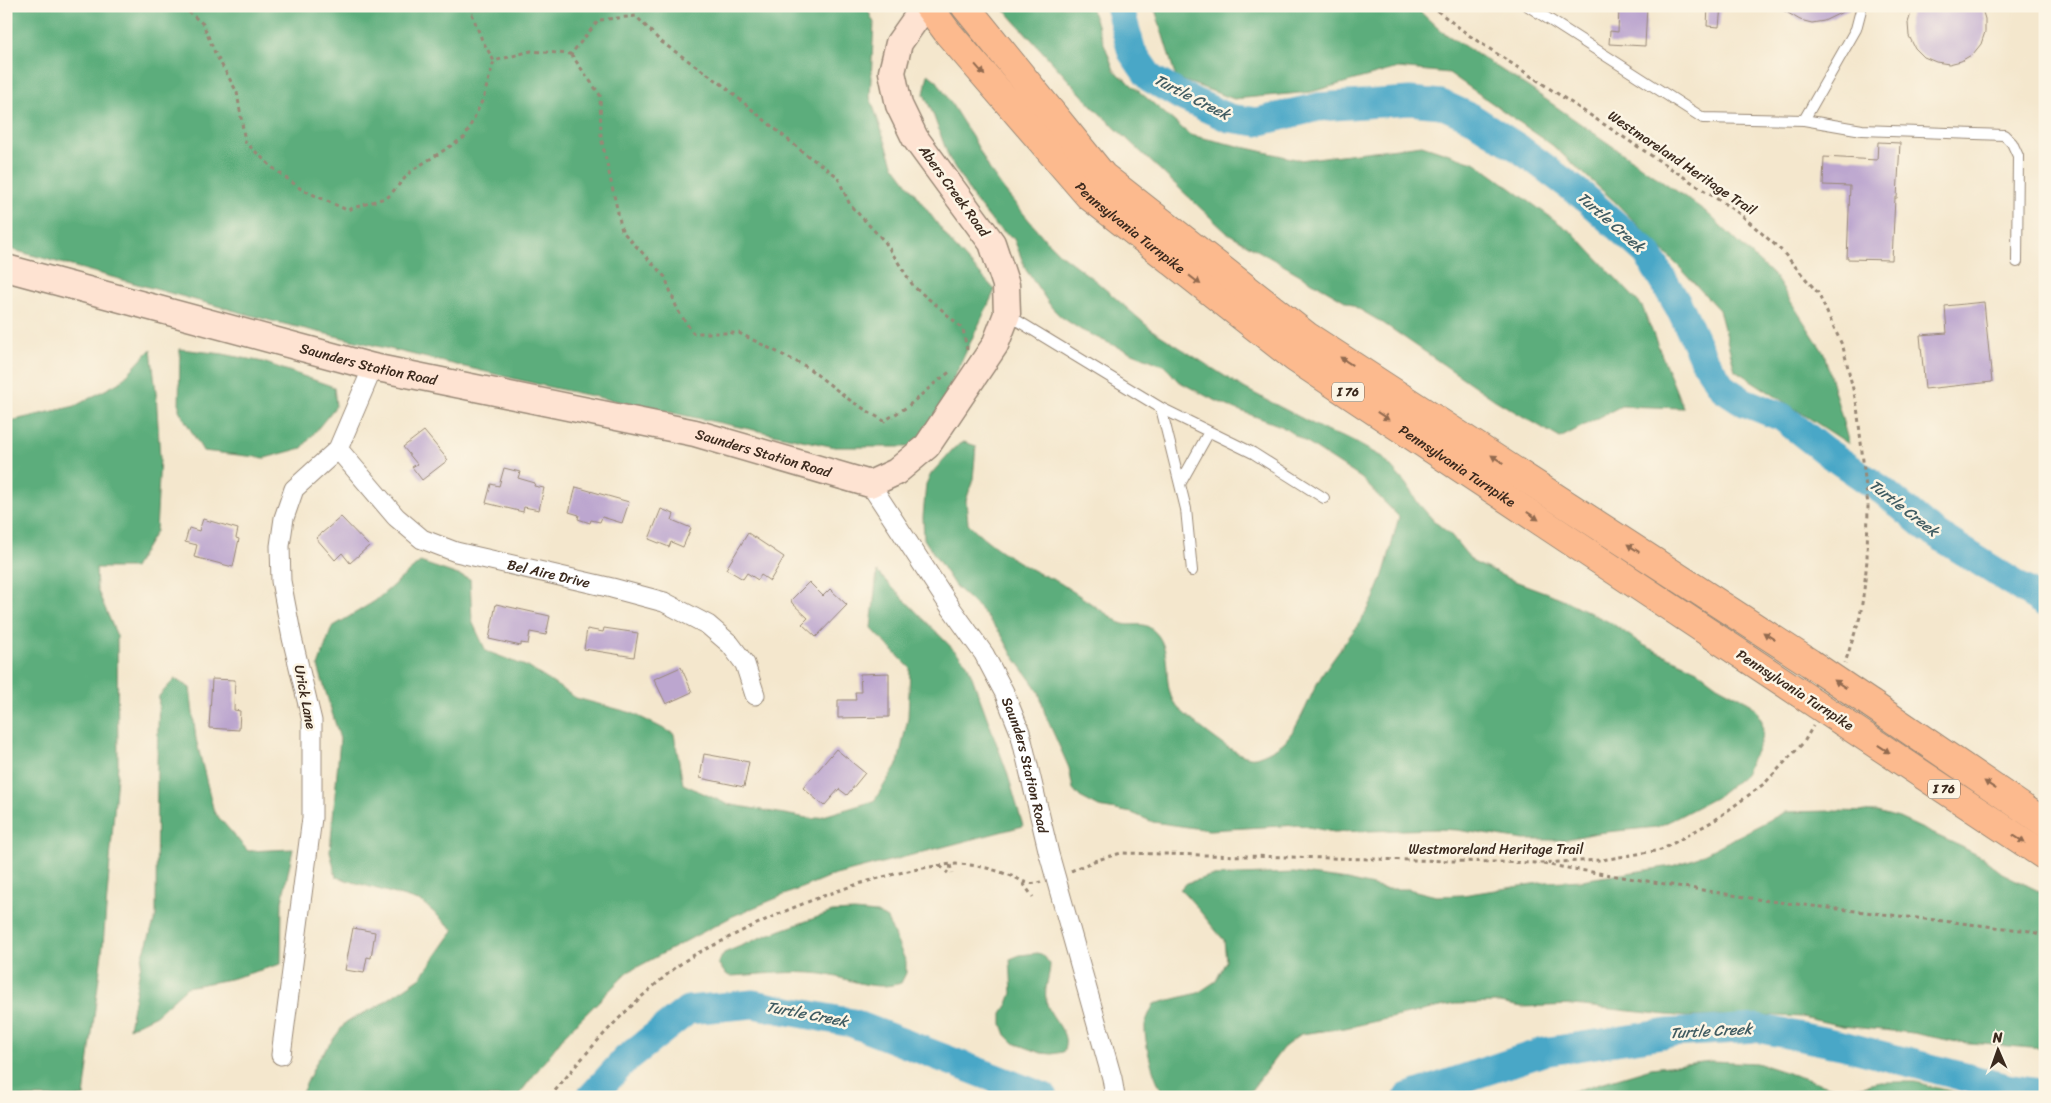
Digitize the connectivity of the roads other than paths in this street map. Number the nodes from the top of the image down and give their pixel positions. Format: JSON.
{"nodes":[{"id":1,"x":927,"y":6,"type":"edge"},
{"id":2,"x":1528,"y":6,"type":"edge"},
{"id":3,"x":1862,"y":6,"type":"edge"},
{"id":4,"x":970,"y":13,"type":"edge"},
{"id":5,"x":1804,"y":120,"type":"junction"},
{"id":6,"x":2017,"y":262,"type":"dead end"},
{"id":7,"x":6,"y":268,"type":"edge"},
{"id":8,"x":1007,"y":314,"type":"junction"},
{"id":9,"x":373,"y":366,"type":"junction"},
{"id":10,"x":1161,"y":408,"type":"junction"},
{"id":11,"x":1209,"y":432,"type":"junction"},
{"id":12,"x":338,"y":449,"type":"junction"},
{"id":13,"x":870,"y":484,"type":"junction"},
{"id":14,"x":1180,"y":484,"type":"junction"},
{"id":15,"x":1324,"y":498,"type":"dead end"},
{"id":16,"x":1192,"y":571,"type":"dead end"},
{"id":17,"x":756,"y":695,"type":"dead end"},
{"id":18,"x":2045,"y":823,"type":"edge"},
{"id":19,"x":2045,"y":856,"type":"edge"},
{"id":20,"x":281,"y":1055,"type":"dead end"},
{"id":21,"x":1116,"y":1097,"type":"edge"}],
"edges":[{"from":1,"to":8,"type":"street","name":"Abers Creek Road"},
{"from":1,"to":19,"type":"highway","name":"Pennsylvania Turnpike","number":"I 76","one_way":true,"bridge":true},
{"from":2,"to":5,"type":"lane"},
{"from":3,"to":5,"type":"lane"},
{"from":18,"to":4,"type":"highway","name":"Pennsylvania Turnpike","number":"I 76","one_way":true,"bridge":true},
{"from":5,"to":6,"type":"lane"},
{"from":7,"to":9,"type":"street","name":"Saunders Station Road"},
{"from":8,"to":10,"type":"lane"},
{"from":8,"to":13,"type":"street","name":"Abers Creek Road"},
{"from":9,"to":12,"type":"street","name":"Urick Lane"},
{"from":9,"to":13,"type":"street","name":"Saunders Station Road"},
{"from":10,"to":11,"type":"lane"},
{"from":10,"to":14,"type":"lane"},
{"from":11,"to":14,"type":"lane"},
{"from":11,"to":15,"type":"lane"},
{"from":12,"to":17,"type":"street","name":"Bel Aire Drive"},
{"from":12,"to":20,"type":"street","name":"Urick Lane"},
{"from":13,"to":21,"type":"street","name":"Saunders Station Road"},
{"from":14,"to":16,"type":"lane"}]}
